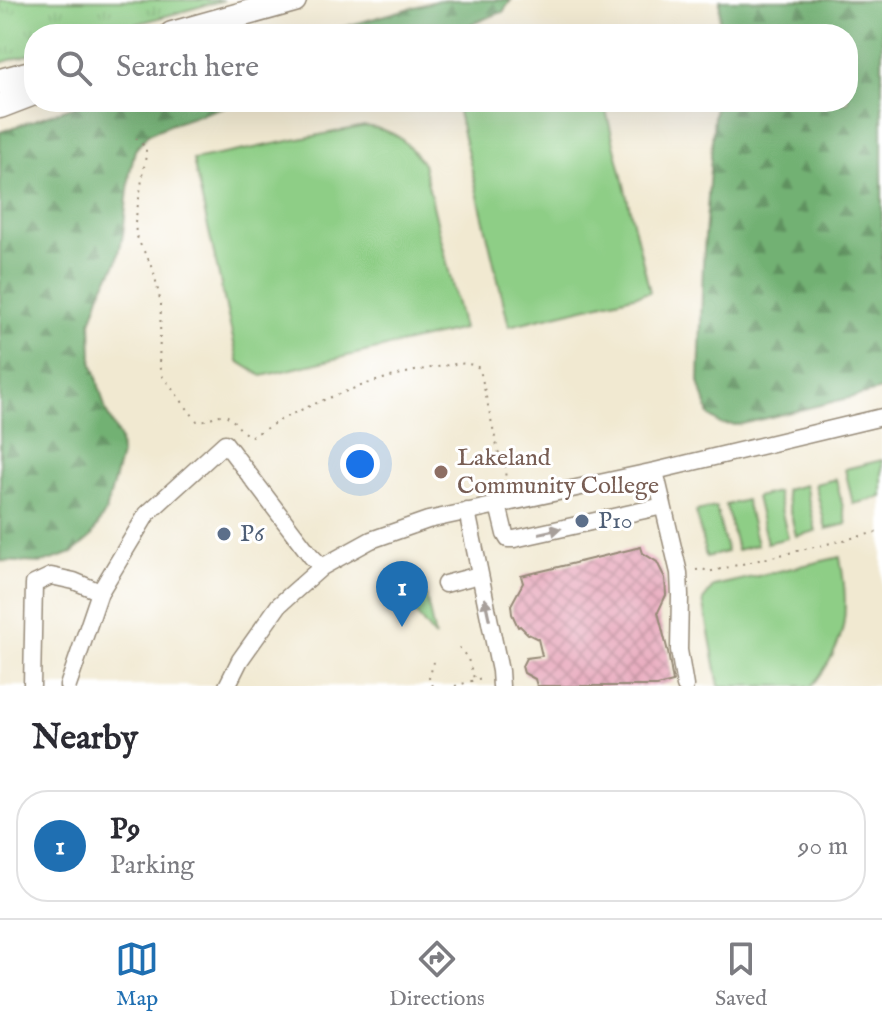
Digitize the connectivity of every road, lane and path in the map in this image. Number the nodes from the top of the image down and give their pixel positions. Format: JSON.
{"nodes":[{"id":1,"x":294,"y":0,"type":"edge"},
{"id":2,"x":216,"y":22,"type":"junction"},
{"id":3,"x":209,"y":24,"type":"edge"},
{"id":4,"x":211,"y":24,"type":"edge"},
{"id":5,"x":24,"y":75,"type":"edge"},
{"id":6,"x":0,"y":81,"type":"edge"},
{"id":7,"x":24,"y":97,"type":"edge"},
{"id":8,"x":0,"y":106,"type":"edge"},
{"id":9,"x":136,"y":138,"type":"dead end"},
{"id":10,"x":882,"y":417,"type":"edge"},
{"id":11,"x":655,"y":471,"type":"junction"},
{"id":12,"x":502,"y":499,"type":"junction"},
{"id":13,"x":658,"y":508,"type":"junction"},
{"id":14,"x":467,"y":511,"type":"junction"},
{"id":15,"x":859,"y":531,"type":"dead end"},
{"id":16,"x":882,"y":531,"type":"edge"},
{"id":17,"x":857,"y":537,"type":"junction"},
{"id":18,"x":322,"y":567,"type":"junction"},
{"id":19,"x":679,"y":573,"type":"junction"},
{"id":20,"x":479,"y":575,"type":"junction"},
{"id":21,"x":445,"y":584,"type":"dead end"},
{"id":22,"x":100,"y":592,"type":"junction"},
{"id":23,"x":459,"y":647,"type":"dead end"},
{"id":24,"x":434,"y":662,"type":"dead end"},
{"id":25,"x":474,"y":679,"type":"junction"},
{"id":26,"x":497,"y":680,"type":"edge"},
{"id":27,"x":32,"y":686,"type":"edge"},
{"id":28,"x":68,"y":686,"type":"edge"},
{"id":29,"x":227,"y":686,"type":"edge"},
{"id":30,"x":433,"y":686,"type":"edge"},
{"id":31,"x":455,"y":686,"type":"edge"},
{"id":32,"x":685,"y":686,"type":"edge"}],
"edges":[{"from":1,"to":2,"type":"highway"},
{"from":2,"to":3,"type":"highway"},
{"from":2,"to":4,"type":"highway"},
{"from":5,"to":6,"type":"highway"},
{"from":7,"to":8,"type":"highway"},
{"from":9,"to":12,"type":"path"},
{"from":10,"to":11,"type":"lane"},
{"from":11,"to":12,"type":"lane"},
{"from":11,"to":13,"type":"lane"},
{"from":12,"to":13,"type":"lane","one_way":true},
{"from":12,"to":14,"type":"lane"},
{"from":13,"to":19,"type":"lane"},
{"from":14,"to":18,"type":"lane"},
{"from":14,"to":20,"type":"lane"},
{"from":15,"to":17,"type":"path"},
{"from":16,"to":17,"type":"path"},
{"from":17,"to":19,"type":"path"},
{"from":18,"to":22,"type":"lane"},
{"from":18,"to":29,"type":"lane"},
{"from":19,"to":32,"type":"lane"},
{"from":20,"to":21,"type":"lane"},
{"from":26,"to":20,"type":"lane","one_way":true},
{"from":22,"to":27,"type":"lane"},
{"from":22,"to":28,"type":"lane"},
{"from":23,"to":25,"type":"path"},
{"from":24,"to":30,"type":"path"},
{"from":25,"to":26,"type":"path"},
{"from":25,"to":31,"type":"path"}]}
